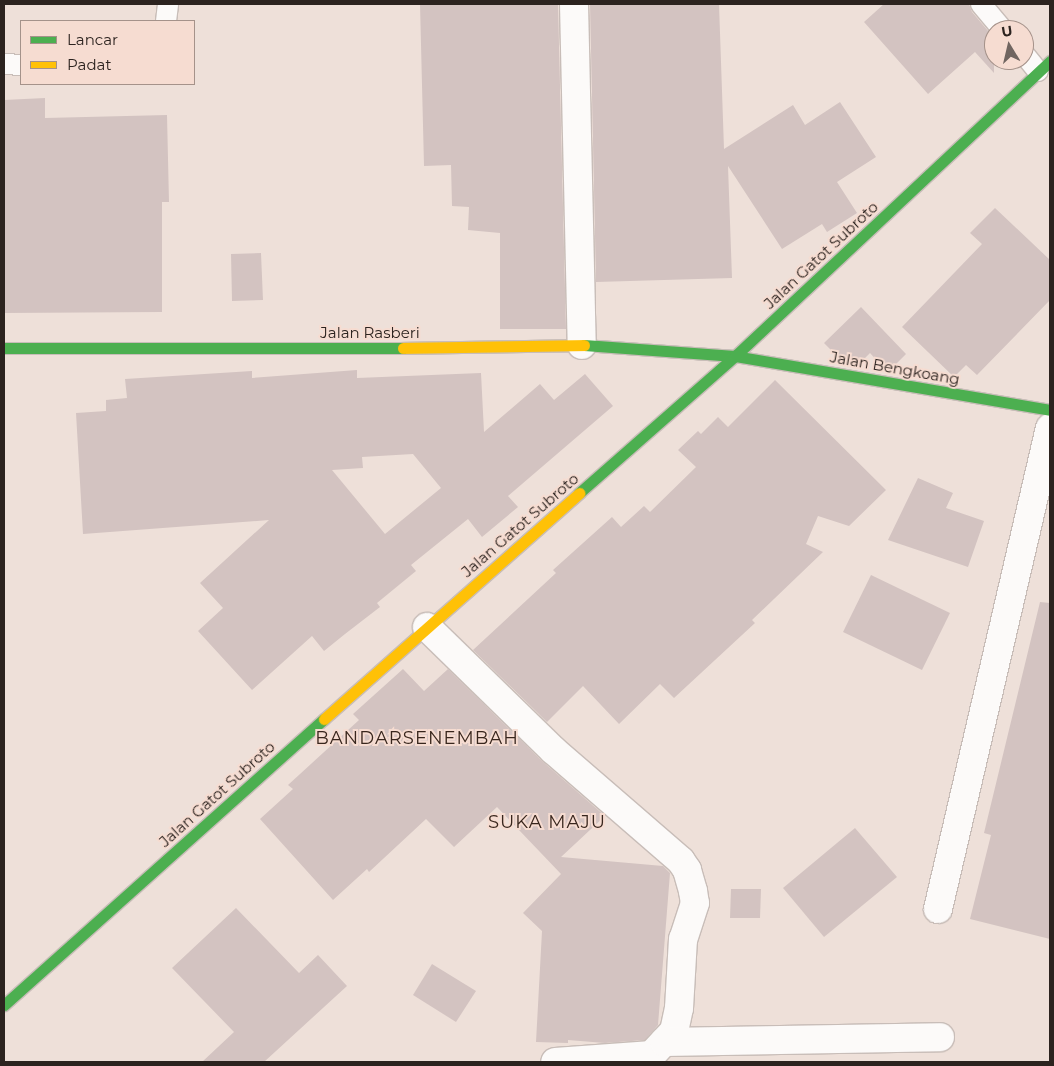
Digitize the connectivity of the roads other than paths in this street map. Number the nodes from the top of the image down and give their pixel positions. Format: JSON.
{"nodes":[{"id":1,"x":168,"y":4,"type":"edge"},
{"id":2,"x":574,"y":4,"type":"edge"},
{"id":3,"x":981,"y":4,"type":"edge"},
{"id":4,"x":166,"y":20,"type":"edge"},
{"id":5,"x":995,"y":20,"type":"edge"},
{"id":6,"x":4,"y":64,"type":"edge"},
{"id":7,"x":20,"y":65,"type":"edge"},
{"id":8,"x":1044,"y":66,"type":"edge"},
{"id":9,"x":582,"y":345,"type":"junction"},
{"id":10,"x":4,"y":348,"type":"edge"},
{"id":11,"x":735,"y":356,"type":"junction"},
{"id":12,"x":1050,"y":410,"type":"edge"},
{"id":13,"x":1050,"y":428,"type":"edge"},
{"id":14,"x":427,"y":627,"type":"junction"},
{"id":15,"x":938,"y":908,"type":"dead end"},
{"id":16,"x":7,"y":997,"type":"edge"},
{"id":17,"x":940,"y":1037,"type":"dead end"},
{"id":18,"x":664,"y":1042,"type":"junction"},
{"id":19,"x":556,"y":1062,"type":"edge"}],
"edges":[{"from":1,"to":4,"type":"lane"},
{"from":2,"to":9,"type":"street"},
{"from":3,"to":5,"type":"lane"},
{"from":6,"to":7,"type":"lane"},
{"from":8,"to":11,"type":"main road","name":"Jalan Gatot Subroto"},
{"from":9,"to":10,"type":"main road","name":"Jalan Rasberi"},
{"from":9,"to":11,"type":"main road","name":"Jalan Rasberi"},
{"from":11,"to":12,"type":"main road","name":"Jalan Bengkoang"},
{"from":11,"to":14,"type":"main road","name":"Jalan Gatot Subroto"},
{"from":13,"to":15,"type":"street"},
{"from":14,"to":16,"type":"main road","name":"Jalan Gatot Subroto"},
{"from":14,"to":18,"type":"street"},
{"from":17,"to":18,"type":"street"},
{"from":18,"to":19,"type":"street"}]}
